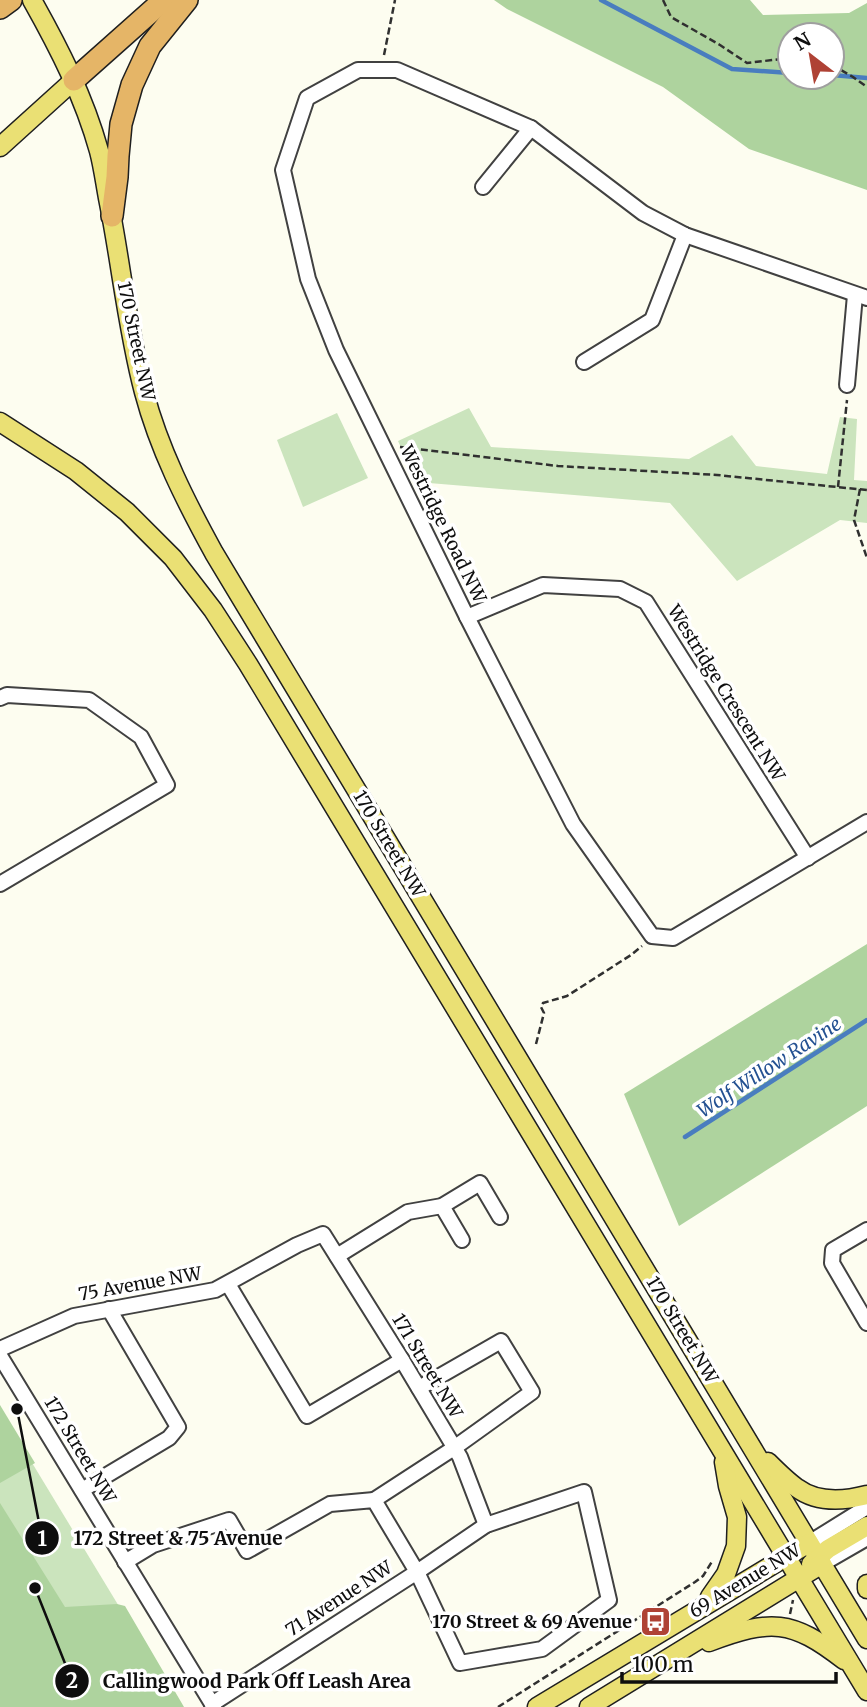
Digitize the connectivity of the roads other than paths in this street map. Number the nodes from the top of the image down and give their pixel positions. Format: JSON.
{"nodes":[{"id":1,"x":11,"y":0,"type":"edge"},
{"id":2,"x":32,"y":0,"type":"edge"},
{"id":3,"x":164,"y":0,"type":"edge"},
{"id":4,"x":187,"y":0,"type":"edge"},
{"id":5,"x":0,"y":8,"type":"edge"},
{"id":6,"x":74,"y":80,"type":"junction"},
{"id":7,"x":531,"y":128,"type":"junction"},
{"id":8,"x":0,"y":147,"type":"edge"},
{"id":9,"x":483,"y":187,"type":"dead end"},
{"id":10,"x":111,"y":216,"type":"junction"},
{"id":11,"x":685,"y":235,"type":"junction"},
{"id":12,"x":861,"y":297,"type":"edge"},
{"id":13,"x":584,"y":362,"type":"dead end"},
{"id":14,"x":847,"y":385,"type":"road end"},
{"id":15,"x":0,"y":422,"type":"edge"},
{"id":16,"x":467,"y":617,"type":"junction"},
{"id":17,"x":0,"y":698,"type":"edge"},
{"id":18,"x":867,"y":822,"type":"edge"},
{"id":19,"x":808,"y":858,"type":"junction"},
{"id":20,"x":0,"y":884,"type":"edge"},
{"id":21,"x":442,"y":1206,"type":"junction"},
{"id":22,"x":500,"y":1217,"type":"dead end"},
{"id":23,"x":867,"y":1230,"type":"edge"},
{"id":24,"x":323,"y":1234,"type":"joint"},
{"id":25,"x":462,"y":1240,"type":"dead end"},
{"id":26,"x":337,"y":1256,"type":"junction"},
{"id":27,"x":228,"y":1284,"type":"junction"},
{"id":28,"x":109,"y":1309,"type":"junction"},
{"id":29,"x":867,"y":1323,"type":"edge"},
{"id":30,"x":0,"y":1349,"type":"edge"},
{"id":31,"x":0,"y":1356,"type":"edge"},
{"id":32,"x":402,"y":1360,"type":"junction"},
{"id":33,"x":419,"y":1388,"type":"junction"},
{"id":34,"x":454,"y":1448,"type":"junction"},
{"id":35,"x":754,"y":1450,"type":"junction"},
{"id":36,"x":722,"y":1452,"type":"junction"},
{"id":37,"x":82,"y":1490,"type":"junction"},
{"id":38,"x":867,"y":1495,"type":"edge"},
{"id":39,"x":374,"y":1500,"type":"junction"},
{"id":40,"x":867,"y":1507,"type":"edge"},
{"id":41,"x":486,"y":1525,"type":"junction"},
{"id":42,"x":867,"y":1526,"type":"edge"},
{"id":43,"x":867,"y":1538,"type":"edge"},
{"id":44,"x":816,"y":1554,"type":"junction"},
{"id":45,"x":786,"y":1556,"type":"junction"},
{"id":46,"x":125,"y":1562,"type":"junction"},
{"id":47,"x":416,"y":1572,"type":"junction"},
{"id":48,"x":867,"y":1584,"type":"edge"},
{"id":49,"x":797,"y":1586,"type":"junction"},
{"id":50,"x":867,"y":1589,"type":"edge"},
{"id":51,"x":704,"y":1605,"type":"junction"},
{"id":52,"x":867,"y":1639,"type":"edge"},
{"id":53,"x":670,"y":1657,"type":"junction"},
{"id":54,"x":852,"y":1665,"type":"junction"},
{"id":55,"x":867,"y":1691,"type":"edge"},
{"id":56,"x":213,"y":1705,"type":"edge"},
{"id":57,"x":537,"y":1707,"type":"edge"},
{"id":58,"x":589,"y":1707,"type":"edge"}],
"edges":[{"from":1,"to":5,"type":"highway"},
{"from":2,"to":6,"type":"main road","name":"170 Street NW"},
{"from":3,"to":6,"type":"highway"},
{"from":4,"to":10,"type":"highway"},
{"from":6,"to":8,"type":"main road"},
{"from":6,"to":10,"type":"main road","name":"170 Street NW"},
{"from":7,"to":9,"type":"street"},
{"from":7,"to":11,"type":"street","name":"Westridge Road NW"},
{"from":7,"to":16,"type":"street","name":"Westridge Road NW"},
{"from":10,"to":35,"type":"main road","name":"170 Street NW"},
{"from":11,"to":12,"type":"street","name":"Westridge Road NW"},
{"from":11,"to":13,"type":"street"},
{"from":12,"to":14,"type":"street","name":"Westridge Road NW"},
{"from":15,"to":36,"type":"main road","name":"170 Street NW"},
{"from":16,"to":19,"type":"street","name":"Westridge Crescent NW"},
{"from":16,"to":19,"type":"street","name":"Westridge Road NW"},
{"from":17,"to":20,"type":"street"},
{"from":18,"to":19,"type":"street"},
{"from":21,"to":22,"type":"street"},
{"from":21,"to":25,"type":"street"},
{"from":21,"to":26,"type":"street"},
{"from":23,"to":29,"type":"street"},
{"from":24,"to":26,"type":"street","name":"171 Street NW"},
{"from":24,"to":27,"type":"street","name":"75 Avenue NW"},
{"from":26,"to":32,"type":"street","name":"171 Street NW"},
{"from":27,"to":28,"type":"street","name":"75 Avenue NW"},
{"from":27,"to":32,"type":"street"},
{"from":28,"to":30,"type":"street","name":"75 Avenue NW"},
{"from":28,"to":37,"type":"street"},
{"from":31,"to":37,"type":"street","name":"172 Street NW"},
{"from":32,"to":33,"type":"street","name":"171 Street NW"},
{"from":33,"to":34,"type":"street","name":"171 Street NW"},
{"from":33,"to":34,"type":"street"},
{"from":34,"to":39,"type":"street"},
{"from":34,"to":41,"type":"street","name":"171 Street NW"},
{"from":35,"to":38,"type":"main road"},
{"from":35,"to":44,"type":"main road","name":"170 Street NW"},
{"from":36,"to":45,"type":"main road","name":"170 Street NW"},
{"from":36,"to":51,"type":"main road"},
{"from":37,"to":46,"type":"street","name":"172 Street NW"},
{"from":39,"to":46,"type":"street"},
{"from":39,"to":47,"type":"street"},
{"from":40,"to":44,"type":"street"},
{"from":41,"to":47,"type":"street","name":"71 Avenue NW"},
{"from":41,"to":47,"type":"street","name":"71 Avenue NW"},
{"from":42,"to":44,"type":"main road"},
{"from":43,"to":44,"type":"street"},
{"from":44,"to":45,"type":"main road","name":"69 Avenue NW"},
{"from":44,"to":49,"type":"main road","name":"69 Avenue NW"},
{"from":44,"to":52,"type":"main road","name":"170 Street NW"},
{"from":45,"to":49,"type":"main road","name":"170 Street NW"},
{"from":45,"to":51,"type":"main road","name":"69 Avenue NW"},
{"from":46,"to":56,"type":"street","name":"172 Street NW"},
{"from":47,"to":56,"type":"street","name":"71 Avenue NW"},
{"from":48,"to":50,"type":"main road"},
{"from":49,"to":53,"type":"main road","name":"69 Avenue NW"},
{"from":49,"to":54,"type":"main road","name":"170 Street NW"},
{"from":51,"to":57,"type":"main road","name":"69 Avenue NW"},
{"from":53,"to":54,"type":"main road"},
{"from":53,"to":58,"type":"main road","name":"69 Avenue NW"},
{"from":54,"to":55,"type":"main road","name":"170 Street NW"}]}
